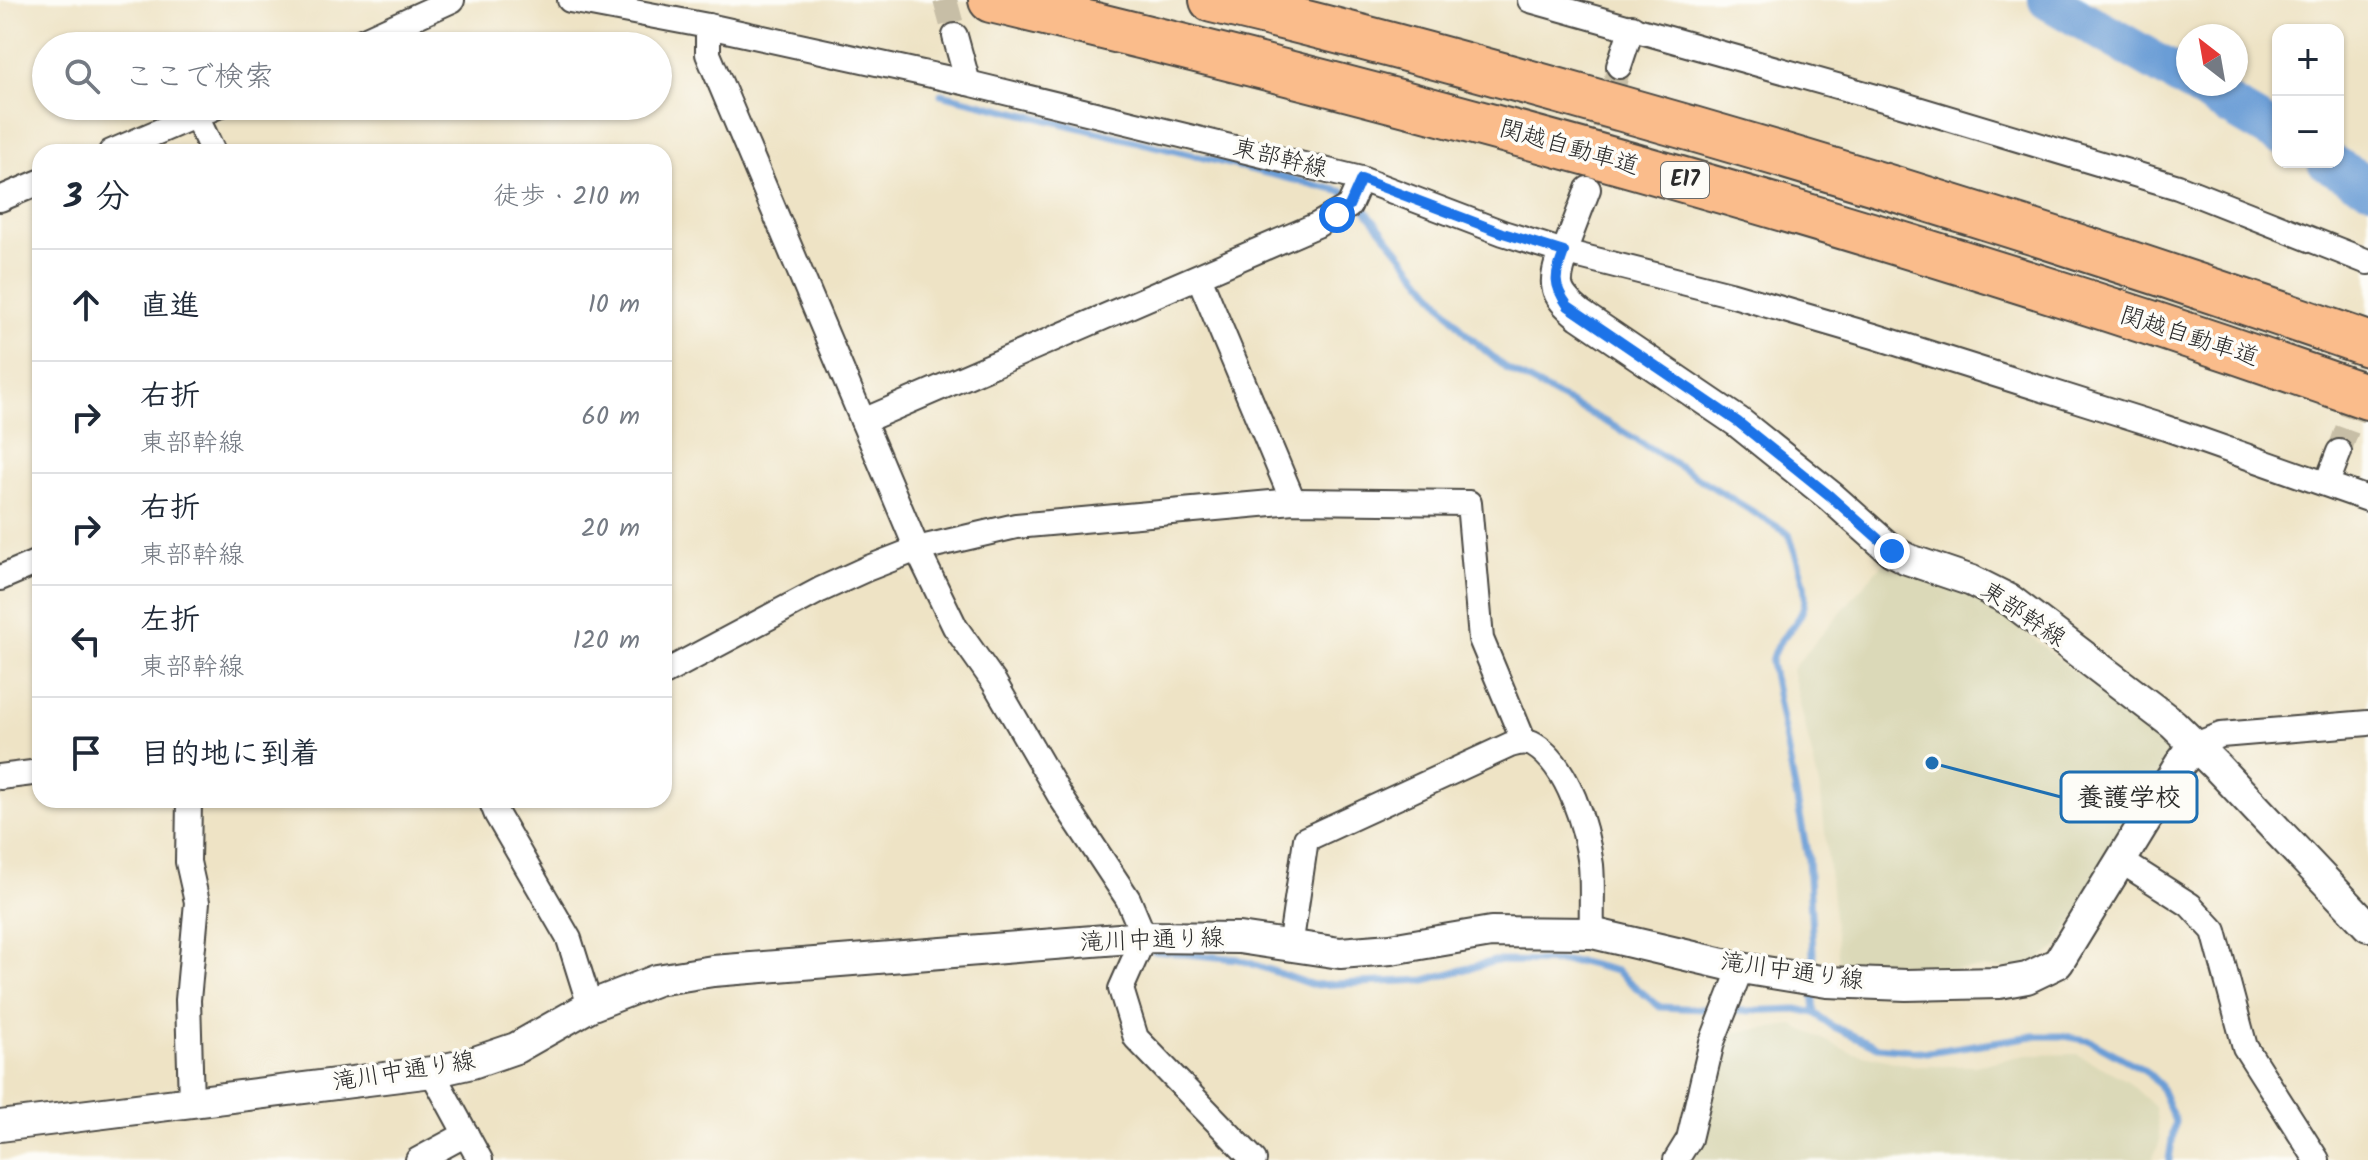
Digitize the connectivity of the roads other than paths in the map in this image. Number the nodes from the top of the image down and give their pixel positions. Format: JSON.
{"nodes":[{"id":1,"x":452,"y":0,"type":"edge"},
{"id":2,"x":570,"y":0,"type":"edge"},
{"id":3,"x":991,"y":0,"type":"edge"},
{"id":4,"x":1212,"y":0,"type":"edge"},
{"id":5,"x":1530,"y":0,"type":"edge"},
{"id":6,"x":598,"y":2,"type":"edge"},
{"id":7,"x":708,"y":26,"type":"junction"},
{"id":8,"x":1632,"y":27,"type":"junction"},
{"id":9,"x":382,"y":32,"type":"edge"},
{"id":10,"x":955,"y":36,"type":"tunnel mouth"},
{"id":11,"x":1619,"y":66,"type":"tunnel mouth"},
{"id":12,"x":968,"y":83,"type":"junction"},
{"id":13,"x":186,"y":120,"type":"edge"},
{"id":14,"x":208,"y":120,"type":"edge"},
{"id":15,"x":130,"y":144,"type":"edge"},
{"id":16,"x":212,"y":144,"type":"edge"},
{"id":17,"x":32,"y":185,"type":"edge"},
{"id":18,"x":1588,"y":189,"type":"tunnel mouth"},
{"id":19,"x":1355,"y":192,"type":"junction"},
{"id":20,"x":0,"y":199,"type":"edge"},
{"id":21,"x":1564,"y":252,"type":"junction"},
{"id":22,"x":2368,"y":262,"type":"edge"},
{"id":23,"x":1199,"y":277,"type":"junction"},
{"id":24,"x":2368,"y":344,"type":"edge"},
{"id":25,"x":2368,"y":397,"type":"edge"},
{"id":26,"x":863,"y":421,"type":"junction"},
{"id":27,"x":2339,"y":452,"type":"tunnel mouth"},
{"id":28,"x":2327,"y":483,"type":"junction"},
{"id":29,"x":2368,"y":499,"type":"edge"},
{"id":30,"x":1293,"y":501,"type":"junction"},
{"id":31,"x":917,"y":549,"type":"junction"},
{"id":32,"x":32,"y":564,"type":"edge"},
{"id":33,"x":0,"y":578,"type":"edge"},
{"id":34,"x":672,"y":669,"type":"edge"},
{"id":35,"x":2368,"y":723,"type":"edge"},
{"id":36,"x":1524,"y":742,"type":"junction"},
{"id":37,"x":2195,"y":745,"type":"junction"},
{"id":38,"x":32,"y":773,"type":"edge"},
{"id":39,"x":0,"y":777,"type":"edge"},
{"id":40,"x":189,"y":808,"type":"edge"},
{"id":41,"x":494,"y":808,"type":"edge"},
{"id":42,"x":2121,"y":861,"type":"junction"},
{"id":43,"x":2368,"y":926,"type":"edge"},
{"id":44,"x":1592,"y":933,"type":"junction"},
{"id":45,"x":1144,"y":937,"type":"junction"},
{"id":46,"x":1290,"y":947,"type":"junction"},
{"id":47,"x":1741,"y":968,"type":"junction"},
{"id":48,"x":590,"y":1006,"type":"junction"},
{"id":49,"x":432,"y":1072,"type":"junction"},
{"id":50,"x":191,"y":1101,"type":"junction"},
{"id":51,"x":0,"y":1126,"type":"edge"},
{"id":52,"x":466,"y":1134,"type":"junction"},
{"id":53,"x":418,"y":1160,"type":"edge"},
{"id":54,"x":480,"y":1160,"type":"edge"},
{"id":55,"x":1254,"y":1160,"type":"edge"},
{"id":56,"x":1676,"y":1160,"type":"edge"},
{"id":57,"x":2317,"y":1160,"type":"edge"}],
"edges":[{"from":1,"to":9,"type":"street"},
{"from":2,"to":6,"type":"street","name":"東部幹線"},
{"from":3,"to":25,"type":"highway","name":"関越自動車道","number":"E17"},
{"from":4,"to":24,"type":"highway","name":"関越自動車道","number":"E17"},
{"from":5,"to":8,"type":"street"},
{"from":6,"to":7,"type":"street","name":"東部幹線"},
{"from":7,"to":12,"type":"street","name":"東部幹線"},
{"from":7,"to":26,"type":"street"},
{"from":8,"to":11,"type":"street"},
{"from":8,"to":22,"type":"street"},
{"from":10,"to":12,"type":"street"},
{"from":12,"to":19,"type":"street","name":"東部幹線"},
{"from":13,"to":15,"type":"street"},
{"from":14,"to":16,"type":"street"},
{"from":17,"to":20,"type":"street"},
{"from":18,"to":21,"type":"street"},
{"from":19,"to":21,"type":"street","name":"東部幹線"},
{"from":19,"to":23,"type":"street"},
{"from":21,"to":28,"type":"street"},
{"from":21,"to":37,"type":"street","name":"東部幹線"},
{"from":23,"to":26,"type":"street"},
{"from":23,"to":30,"type":"street"},
{"from":26,"to":31,"type":"street"},
{"from":27,"to":28,"type":"street"},
{"from":28,"to":29,"type":"street"},
{"from":30,"to":31,"type":"street"},
{"from":30,"to":36,"type":"street"},
{"from":31,"to":34,"type":"street"},
{"from":31,"to":45,"type":"street"},
{"from":32,"to":33,"type":"street"},
{"from":35,"to":37,"type":"street"},
{"from":36,"to":44,"type":"street"},
{"from":36,"to":46,"type":"street"},
{"from":37,"to":42,"type":"street","name":"滝川中通り線"},
{"from":37,"to":43,"type":"street","name":"東部幹線"},
{"from":38,"to":39,"type":"street"},
{"from":40,"to":50,"type":"street"},
{"from":41,"to":48,"type":"street"},
{"from":42,"to":47,"type":"street","name":"滝川中通り線"},
{"from":42,"to":57,"type":"street"},
{"from":44,"to":46,"type":"street","name":"滝川中通り線"},
{"from":44,"to":47,"type":"street","name":"滝川中通り線"},
{"from":45,"to":46,"type":"street","name":"滝川中通り線"},
{"from":45,"to":48,"type":"street","name":"滝川中通り線"},
{"from":45,"to":55,"type":"street"},
{"from":47,"to":56,"type":"street"},
{"from":48,"to":49,"type":"street","name":"滝川中通り線"},
{"from":49,"to":50,"type":"street","name":"滝川中通り線"},
{"from":49,"to":52,"type":"street"},
{"from":50,"to":51,"type":"street","name":"滝川中通り線"},
{"from":52,"to":53,"type":"street"},
{"from":52,"to":54,"type":"street"}]}
